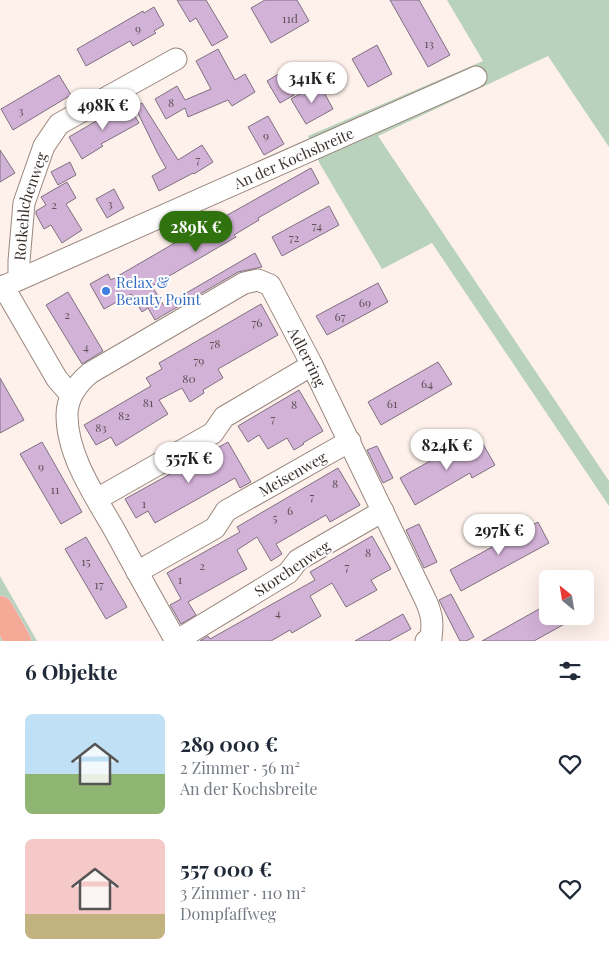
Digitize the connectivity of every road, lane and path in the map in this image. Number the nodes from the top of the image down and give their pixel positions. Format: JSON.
{"nodes":[{"id":1,"x":176,"y":59,"type":"dead end"},
{"id":2,"x":476,"y":77,"type":"dead end"},
{"id":3,"x":7,"y":284,"type":"edge"},
{"id":4,"x":312,"y":365,"type":"junction"},
{"id":5,"x":71,"y":395,"type":"junction"},
{"id":6,"x":350,"y":441,"type":"junction"},
{"id":7,"x":97,"y":499,"type":"junction"},
{"id":8,"x":383,"y":511,"type":"junction"},
{"id":9,"x":138,"y":572,"type":"junction"},
{"id":10,"x":0,"y":609,"type":"edge"},
{"id":11,"x":18,"y":641,"type":"edge"},
{"id":12,"x":176,"y":641,"type":"edge"},
{"id":13,"x":426,"y":641,"type":"edge"}],
"edges":[{"from":1,"to":3,"type":"street","name":"Rotkehlchenweg"},
{"from":2,"to":3,"type":"street","name":"An der Kochsbreite"},
{"from":3,"to":5,"type":"street"},
{"from":4,"to":5,"type":"street","name":"Adlerring"},
{"from":4,"to":6,"type":"street","name":"Adlerring"},
{"from":4,"to":7,"type":"street"},
{"from":5,"to":7,"type":"street"},
{"from":6,"to":8,"type":"street","name":"Adlerring"},
{"from":6,"to":9,"type":"street","name":"Meisenweg"},
{"from":7,"to":9,"type":"street"},
{"from":8,"to":12,"type":"street","name":"Storchenweg"},
{"from":8,"to":13,"type":"street","name":"Adlerring"},
{"from":9,"to":12,"type":"street"},
{"from":10,"to":11,"type":"main road"}]}
